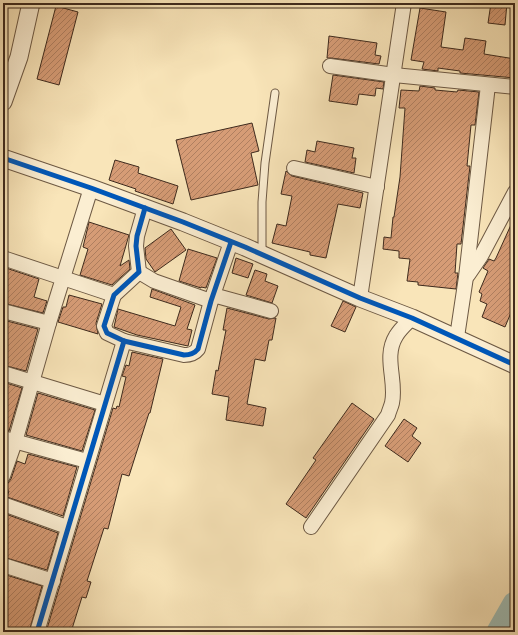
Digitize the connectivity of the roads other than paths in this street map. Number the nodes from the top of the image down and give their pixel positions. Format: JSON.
{"nodes":[{"id":1,"x":31,"y":3,"type":"edge"},
{"id":2,"x":404,"y":3,"type":"edge"},
{"id":3,"x":330,"y":66,"type":"dead end"},
{"id":4,"x":394,"y":75,"type":"junction"},
{"id":5,"x":488,"y":85,"type":"junction"},
{"id":6,"x":515,"y":87,"type":"edge"},
{"id":7,"x":275,"y":93,"type":"dead end"},
{"id":8,"x":3,"y":102,"type":"edge"},
{"id":9,"x":3,"y":158,"type":"edge"},
{"id":10,"x":294,"y":168,"type":"dead end"},
{"id":11,"x":377,"y":187,"type":"junction"},
{"id":12,"x":91,"y":188,"type":"junction"},
{"id":13,"x":515,"y":192,"type":"edge"},
{"id":14,"x":145,"y":208,"type":"junction"},
{"id":15,"x":231,"y":242,"type":"junction"},
{"id":16,"x":262,"y":255,"type":"junction"},
{"id":17,"x":3,"y":258,"type":"edge"},
{"id":18,"x":139,"y":272,"type":"junction"},
{"id":19,"x":466,"y":277,"type":"junction"},
{"id":20,"x":63,"y":278,"type":"junction"},
{"id":21,"x":114,"y":295,"type":"junction"},
{"id":22,"x":212,"y":298,"type":"junction"},
{"id":23,"x":360,"y":298,"type":"junction"},
{"id":24,"x":3,"y":311,"type":"edge"},
{"id":25,"x":271,"y":311,"type":"dead end"},
{"id":26,"x":412,"y":318,"type":"junction"},
{"id":27,"x":49,"y":323,"type":"junction"},
{"id":28,"x":457,"y":337,"type":"junction"},
{"id":29,"x":124,"y":341,"type":"junction"},
{"id":30,"x":515,"y":365,"type":"edge"},
{"id":31,"x":3,"y":373,"type":"edge"},
{"id":32,"x":32,"y":382,"type":"junction"},
{"id":33,"x":105,"y":404,"type":"junction"},
{"id":34,"x":9,"y":440,"type":"edge"},
{"id":35,"x":87,"y":461,"type":"junction"},
{"id":36,"x":3,"y":476,"type":"edge"},
{"id":37,"x":3,"y":504,"type":"edge"},
{"id":38,"x":68,"y":527,"type":"junction"},
{"id":39,"x":311,"y":527,"type":"dead end"},
{"id":40,"x":3,"y":565,"type":"edge"},
{"id":41,"x":53,"y":580,"type":"junction"},
{"id":42,"x":37,"y":632,"type":"edge"}],
"edges":[{"from":1,"to":8,"type":"street"},
{"from":2,"to":4,"type":"street"},
{"from":3,"to":4,"type":"street"},
{"from":4,"to":5,"type":"street"},
{"from":4,"to":11,"type":"street"},
{"from":5,"to":6,"type":"street"},
{"from":5,"to":19,"type":"street"},
{"from":7,"to":16,"type":"lane"},
{"from":9,"to":12,"type":"street"},
{"from":10,"to":11,"type":"street"},
{"from":11,"to":23,"type":"street"},
{"from":12,"to":14,"type":"street"},
{"from":12,"to":20,"type":"street"},
{"from":13,"to":19,"type":"street"},
{"from":14,"to":15,"type":"street"},
{"from":14,"to":18,"type":"street"},
{"from":15,"to":16,"type":"street"},
{"from":15,"to":22,"type":"street"},
{"from":16,"to":23,"type":"street"},
{"from":17,"to":20,"type":"street"},
{"from":18,"to":21,"type":"street"},
{"from":18,"to":22,"type":"street"},
{"from":19,"to":28,"type":"street"},
{"from":20,"to":21,"type":"street"},
{"from":20,"to":27,"type":"street"},
{"from":21,"to":29,"type":"street"},
{"from":22,"to":25,"type":"street"},
{"from":22,"to":29,"type":"street"},
{"from":23,"to":26,"type":"street"},
{"from":24,"to":27,"type":"street"},
{"from":26,"to":28,"type":"street"},
{"from":26,"to":39,"type":"street"},
{"from":27,"to":32,"type":"street"},
{"from":28,"to":30,"type":"street"},
{"from":29,"to":33,"type":"street"},
{"from":31,"to":32,"type":"street"},
{"from":32,"to":33,"type":"street"},
{"from":32,"to":34,"type":"street"},
{"from":33,"to":35,"type":"street"},
{"from":34,"to":35,"type":"street"},
{"from":34,"to":36,"type":"street"},
{"from":35,"to":38,"type":"street"},
{"from":37,"to":38,"type":"street"},
{"from":38,"to":41,"type":"street"},
{"from":40,"to":41,"type":"street"},
{"from":41,"to":42,"type":"street"}]}
